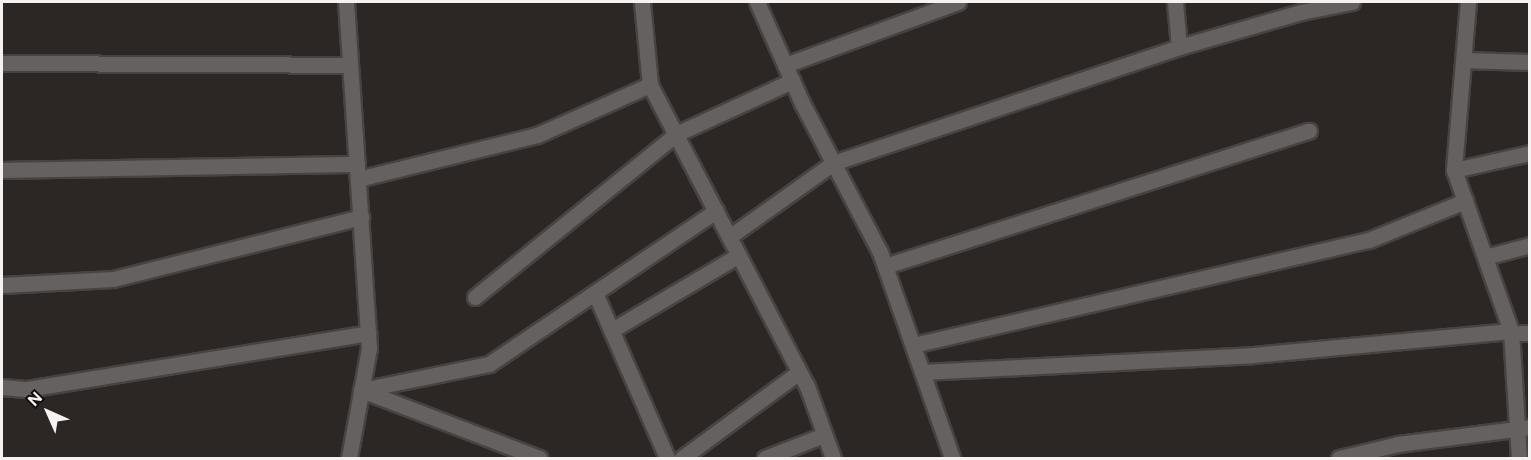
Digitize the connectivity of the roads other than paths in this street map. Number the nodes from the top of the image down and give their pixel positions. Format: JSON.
{"nodes":[{"id":1,"x":346,"y":2,"type":"edge"},
{"id":2,"x":642,"y":2,"type":"edge"},
{"id":3,"x":757,"y":2,"type":"edge"},
{"id":4,"x":958,"y":2,"type":"edge"},
{"id":5,"x":1175,"y":2,"type":"edge"},
{"id":6,"x":1352,"y":2,"type":"edge"},
{"id":7,"x":1468,"y":2,"type":"edge"},
{"id":8,"x":1179,"y":47,"type":"junction"},
{"id":9,"x":1463,"y":60,"type":"junction"},
{"id":10,"x":1530,"y":62,"type":"edge"},
{"id":11,"x":2,"y":63,"type":"edge"},
{"id":12,"x":350,"y":65,"type":"junction"},
{"id":13,"x":785,"y":65,"type":"junction"},
{"id":14,"x":792,"y":81,"type":"junction"},
{"id":15,"x":650,"y":86,"type":"junction"},
{"id":16,"x":1309,"y":131,"type":"dead end"},
{"id":17,"x":676,"y":134,"type":"junction"},
{"id":18,"x":1530,"y":153,"type":"edge"},
{"id":19,"x":833,"y":163,"type":"junction"},
{"id":20,"x":357,"y":164,"type":"junction"},
{"id":21,"x":2,"y":170,"type":"edge"},
{"id":22,"x":1454,"y":171,"type":"junction"},
{"id":23,"x":358,"y":179,"type":"junction"},
{"id":24,"x":1466,"y":201,"type":"junction"},
{"id":25,"x":716,"y":211,"type":"junction"},
{"id":26,"x":361,"y":217,"type":"junction"},
{"id":27,"x":729,"y":237,"type":"junction"},
{"id":28,"x":1530,"y":245,"type":"edge"},
{"id":29,"x":739,"y":255,"type":"junction"},
{"id":30,"x":1485,"y":257,"type":"junction"},
{"id":31,"x":885,"y":266,"type":"junction"},
{"id":32,"x":2,"y":285,"type":"edge"},
{"id":33,"x":596,"y":293,"type":"junction"},
{"id":34,"x":475,"y":297,"type":"dead end"},
{"id":35,"x":612,"y":330,"type":"junction"},
{"id":36,"x":1520,"y":332,"type":"edge"},
{"id":37,"x":368,"y":333,"type":"junction"},
{"id":38,"x":913,"y":345,"type":"junction"},
{"id":39,"x":799,"y":372,"type":"junction"},
{"id":40,"x":922,"y":372,"type":"junction"},
{"id":41,"x":2,"y":387,"type":"edge"},
{"id":42,"x":361,"y":390,"type":"junction"},
{"id":43,"x":1523,"y":428,"type":"edge"},
{"id":44,"x":824,"y":435,"type":"junction"},
{"id":45,"x":539,"y":458,"type":"edge"},
{"id":46,"x":349,"y":459,"type":"edge"},
{"id":47,"x":667,"y":459,"type":"edge"},
{"id":48,"x":682,"y":459,"type":"edge"},
{"id":49,"x":765,"y":459,"type":"edge"},
{"id":50,"x":833,"y":459,"type":"edge"},
{"id":51,"x":952,"y":459,"type":"edge"},
{"id":52,"x":1339,"y":459,"type":"edge"},
{"id":53,"x":1519,"y":459,"type":"edge"}],
"edges":[{"from":1,"to":12,"type":"street"},
{"from":2,"to":15,"type":"street"},
{"from":3,"to":13,"type":"street"},
{"from":4,"to":13,"type":"street"},
{"from":5,"to":8,"type":"street"},
{"from":6,"to":8,"type":"street"},
{"from":7,"to":9,"type":"street"},
{"from":8,"to":19,"type":"street"},
{"from":9,"to":10,"type":"street"},
{"from":9,"to":22,"type":"street"},
{"from":11,"to":12,"type":"street"},
{"from":12,"to":20,"type":"street"},
{"from":13,"to":14,"type":"street"},
{"from":14,"to":17,"type":"street"},
{"from":14,"to":19,"type":"street"},
{"from":15,"to":17,"type":"street"},
{"from":15,"to":23,"type":"street"},
{"from":16,"to":31,"type":"street"},
{"from":17,"to":25,"type":"street"},
{"from":17,"to":34,"type":"street"},
{"from":18,"to":22,"type":"street"},
{"from":19,"to":27,"type":"street"},
{"from":19,"to":31,"type":"street"},
{"from":20,"to":21,"type":"street"},
{"from":20,"to":23,"type":"street"},
{"from":22,"to":24,"type":"street"},
{"from":23,"to":26,"type":"street"},
{"from":24,"to":30,"type":"street"},
{"from":24,"to":38,"type":"street"},
{"from":25,"to":27,"type":"street"},
{"from":25,"to":33,"type":"street"},
{"from":26,"to":32,"type":"street"},
{"from":26,"to":37,"type":"street"},
{"from":27,"to":29,"type":"street"},
{"from":28,"to":30,"type":"street"},
{"from":29,"to":35,"type":"street"},
{"from":29,"to":39,"type":"street"},
{"from":30,"to":36,"type":"street"},
{"from":31,"to":38,"type":"street"},
{"from":33,"to":35,"type":"street"},
{"from":33,"to":42,"type":"street"},
{"from":35,"to":47,"type":"street"},
{"from":36,"to":40,"type":"street"},
{"from":36,"to":43,"type":"street"},
{"from":37,"to":41,"type":"street"},
{"from":37,"to":42,"type":"street"},
{"from":38,"to":40,"type":"street"},
{"from":39,"to":44,"type":"street"},
{"from":39,"to":48,"type":"street"},
{"from":40,"to":51,"type":"street"},
{"from":42,"to":45,"type":"street"},
{"from":42,"to":46,"type":"street"},
{"from":43,"to":52,"type":"street"},
{"from":43,"to":53,"type":"street"},
{"from":44,"to":49,"type":"street"},
{"from":44,"to":50,"type":"street"}]}
